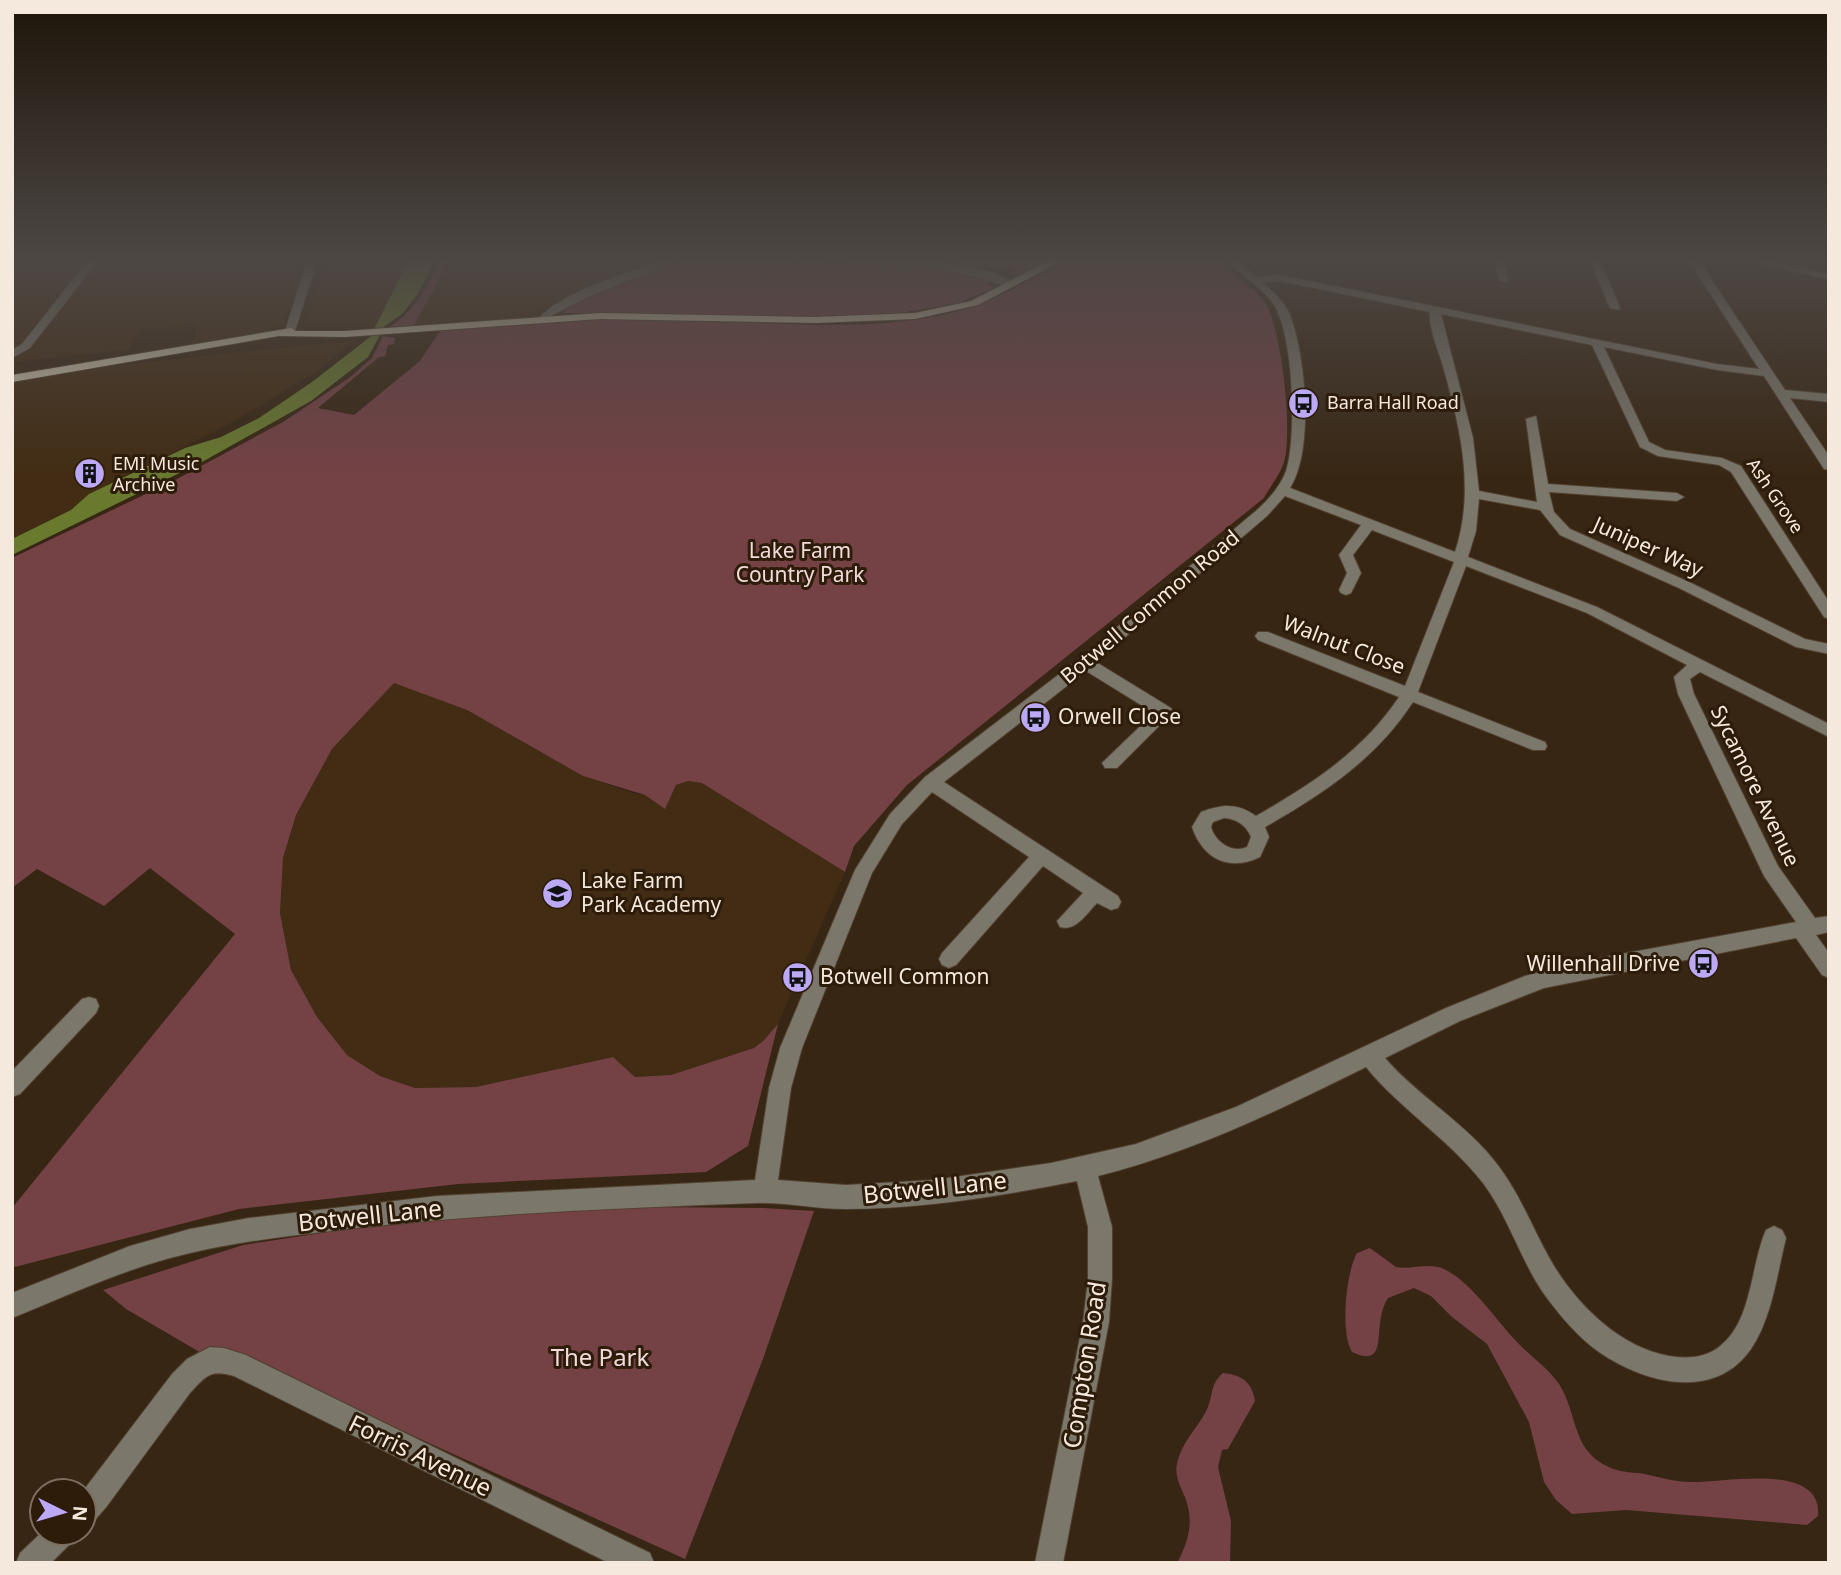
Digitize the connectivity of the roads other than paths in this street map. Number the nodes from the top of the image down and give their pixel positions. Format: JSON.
{"nodes":[{"id":1,"x":38,"y":332,"type":"edge"},
{"id":2,"x":379,"y":332,"type":"edge"},
{"id":3,"x":1287,"y":332,"type":"edge"},
{"id":4,"x":1439,"y":332,"type":"edge"},
{"id":5,"x":1544,"y":332,"type":"edge"},
{"id":6,"x":1740,"y":332,"type":"edge"},
{"id":7,"x":288,"y":333,"type":"joint"},
{"id":8,"x":1597,"y":342,"type":"junction"},
{"id":9,"x":12,"y":355,"type":"edge"},
{"id":10,"x":1767,"y":373,"type":"junction"},
{"id":11,"x":12,"y":379,"type":"edge"},
{"id":12,"x":1780,"y":393,"type":"junction"},
{"id":13,"x":1829,"y":398,"type":"edge"},
{"id":14,"x":1531,"y":419,"type":"dead end"},
{"id":15,"x":1829,"y":466,"type":"edge"},
{"id":16,"x":1542,"y":488,"type":"junction"},
{"id":17,"x":1282,"y":490,"type":"junction"},
{"id":18,"x":1471,"y":494,"type":"junction"},
{"id":19,"x":1677,"y":497,"type":"dead end"},
{"id":20,"x":1545,"y":507,"type":"junction"},
{"id":21,"x":1370,"y":523,"type":"junction"},
{"id":22,"x":1461,"y":558,"type":"junction"},
{"id":23,"x":1346,"y":590,"type":"dead end"},
{"id":24,"x":1829,"y":614,"type":"edge"},
{"id":25,"x":1263,"y":636,"type":"dead end"},
{"id":26,"x":1827,"y":649,"type":"edge"},
{"id":27,"x":1085,"y":663,"type":"junction"},
{"id":28,"x":1699,"y":664,"type":"junction"},
{"id":29,"x":1410,"y":693,"type":"junction"},
{"id":30,"x":1829,"y":731,"type":"edge"},
{"id":31,"x":1539,"y":746,"type":"dead end"},
{"id":32,"x":1111,"y":763,"type":"dead end"},
{"id":33,"x":931,"y":782,"type":"junction"},
{"id":34,"x":1254,"y":825,"type":"dead end"},
{"id":35,"x":1042,"y":855,"type":"junction"},
{"id":36,"x":1067,"y":921,"type":"dead end"},
{"id":37,"x":1813,"y":927,"type":"edge"},
{"id":38,"x":949,"y":959,"type":"dead end"},
{"id":39,"x":1829,"y":969,"type":"edge"},
{"id":40,"x":89,"y":1006,"type":"dead end"},
{"id":41,"x":1370,"y":1056,"type":"junction"},
{"id":42,"x":12,"y":1087,"type":"edge"},
{"id":43,"x":1085,"y":1168,"type":"junction"},
{"id":44,"x":765,"y":1191,"type":"junction"},
{"id":45,"x":1774,"y":1238,"type":"dead end"},
{"id":46,"x":12,"y":1306,"type":"edge"},
{"id":47,"x":98,"y":1495,"type":"edge"},
{"id":48,"x":47,"y":1547,"type":"edge"},
{"id":49,"x":30,"y":1563,"type":"edge"},
{"id":50,"x":640,"y":1563,"type":"edge"},
{"id":51,"x":1049,"y":1563,"type":"edge"}],
"edges":[{"from":1,"to":9,"type":"street"},
{"from":2,"to":7,"type":"main road"},
{"from":3,"to":17,"type":"street","name":"Botwell Common Road"},
{"from":4,"to":18,"type":"street"},
{"from":5,"to":8,"type":"street"},
{"from":6,"to":10,"type":"street"},
{"from":7,"to":11,"type":"main road"},
{"from":8,"to":10,"type":"street"},
{"from":8,"to":24,"type":"street","name":"Ash Grove"},
{"from":10,"to":12,"type":"street"},
{"from":12,"to":13,"type":"street"},
{"from":12,"to":15,"type":"street"},
{"from":14,"to":16,"type":"street"},
{"from":16,"to":19,"type":"street"},
{"from":16,"to":20,"type":"street"},
{"from":17,"to":21,"type":"street"},
{"from":17,"to":27,"type":"street","name":"Botwell Common Road"},
{"from":18,"to":20,"type":"street"},
{"from":18,"to":22,"type":"street"},
{"from":20,"to":26,"type":"street","name":"Juniper Way"},
{"from":21,"to":22,"type":"street"},
{"from":21,"to":23,"type":"street"},
{"from":22,"to":28,"type":"street"},
{"from":22,"to":29,"type":"street"},
{"from":25,"to":29,"type":"street","name":"Walnut Close"},
{"from":27,"to":32,"type":"street"},
{"from":27,"to":33,"type":"street","name":"Botwell Common Road"},
{"from":28,"to":30,"type":"street"},
{"from":28,"to":37,"type":"street","name":"Sycamore Avenue"},
{"from":29,"to":31,"type":"street","name":"Walnut Close"},
{"from":29,"to":34,"type":"street"},
{"from":33,"to":35,"type":"street"},
{"from":33,"to":44,"type":"street","name":"Botwell Common Road"},
{"from":35,"to":36,"type":"street"},
{"from":35,"to":38,"type":"street"},
{"from":37,"to":39,"type":"street"},
{"from":37,"to":41,"type":"street","name":"Botwell Lane"},
{"from":40,"to":42,"type":"street"},
{"from":41,"to":43,"type":"street","name":"Botwell Lane"},
{"from":41,"to":45,"type":"street"},
{"from":43,"to":44,"type":"street","name":"Botwell Lane"},
{"from":43,"to":51,"type":"street","name":"Compton Road"},
{"from":44,"to":46,"type":"street","name":"Botwell Lane"},
{"from":47,"to":50,"type":"street","name":"Forris Avenue"},
{"from":48,"to":49,"type":"street"}]}
